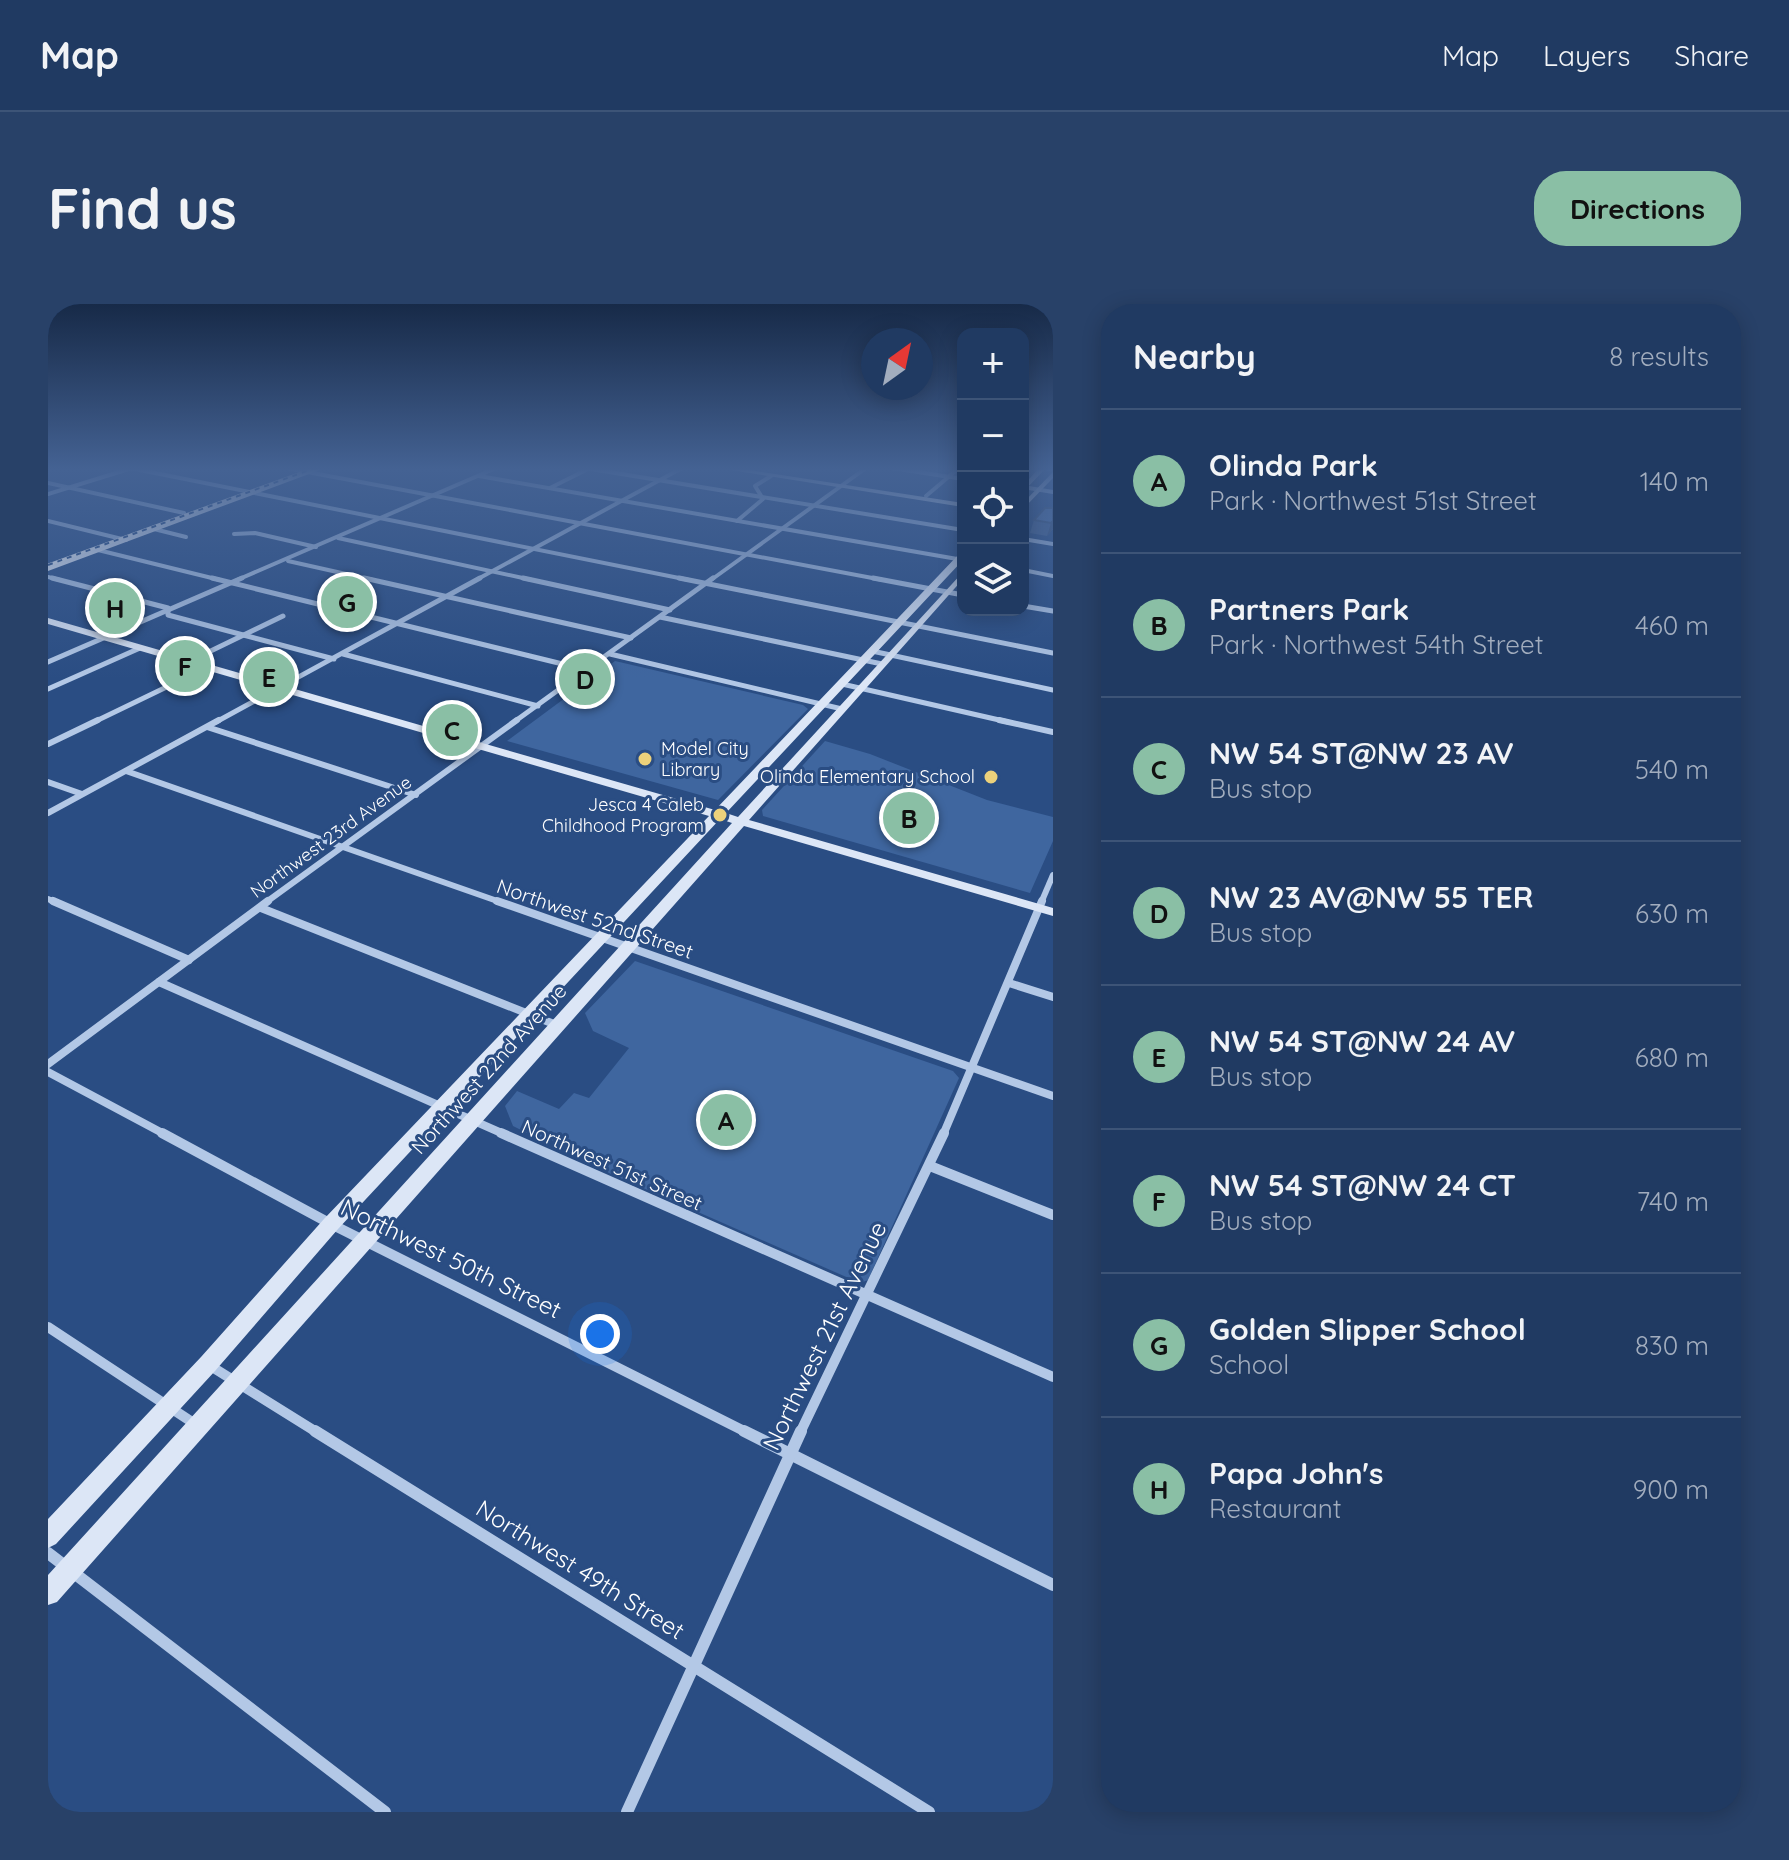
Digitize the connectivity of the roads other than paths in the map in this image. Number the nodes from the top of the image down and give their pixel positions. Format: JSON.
{"nodes":[{"id":1,"x":119,"y":538,"type":"edge"},
{"id":2,"x":120,"y":538,"type":"edge"},
{"id":3,"x":279,"y":538,"type":"edge"},
{"id":4,"x":337,"y":538,"type":"edge"},
{"id":5,"x":339,"y":538,"type":"edge"},
{"id":6,"x":478,"y":538,"type":"edge"},
{"id":7,"x":556,"y":538,"type":"edge"},
{"id":8,"x":659,"y":538,"type":"edge"},
{"id":9,"x":770,"y":538,"type":"edge"},
{"id":10,"x":841,"y":538,"type":"edge"},
{"id":11,"x":1029,"y":540,"type":"edge"},
{"id":12,"x":1053,"y":544,"type":"edge"},
{"id":13,"x":317,"y":547,"type":"junction"},
{"id":14,"x":98,"y":550,"type":"junction"},
{"id":15,"x":535,"y":550,"type":"junction"},
{"id":16,"x":747,"y":555,"type":"junction"},
{"id":17,"x":957,"y":557,"type":"edge"},
{"id":18,"x":286,"y":560,"type":"junction"},
{"id":19,"x":48,"y":561,"type":"edge"},
{"id":20,"x":957,"y":563,"type":"edge"},
{"id":21,"x":48,"y":568,"type":"edge"},
{"id":22,"x":1029,"y":571,"type":"edge"},
{"id":23,"x":493,"y":572,"type":"junction"},
{"id":24,"x":1053,"y":576,"type":"edge"},
{"id":25,"x":48,"y":577,"type":"edge"},
{"id":26,"x":957,"y":581,"type":"edge"},
{"id":27,"x":706,"y":583,"type":"junction"},
{"id":28,"x":232,"y":584,"type":"junction"},
{"id":29,"x":931,"y":589,"type":"junction"},
{"id":30,"x":947,"y":592,"type":"junction"},
{"id":31,"x":957,"y":594,"type":"edge"},
{"id":32,"x":448,"y":597,"type":"junction"},
{"id":33,"x":1029,"y":607,"type":"edge"},
{"id":34,"x":670,"y":610,"type":"junction"},
{"id":35,"x":1053,"y":611,"type":"edge"},
{"id":36,"x":170,"y":612,"type":"junction"},
{"id":37,"x":283,"y":616,"type":"dead end"},
{"id":38,"x":660,"y":617,"type":"junction"},
{"id":39,"x":48,"y":621,"type":"edge"},
{"id":40,"x":899,"y":622,"type":"junction"},
{"id":41,"x":398,"y":624,"type":"junction"},
{"id":42,"x":917,"y":625,"type":"junction"},
{"id":43,"x":243,"y":635,"type":"junction"},
{"id":44,"x":106,"y":638,"type":"junction"},
{"id":45,"x":631,"y":638,"type":"junction"},
{"id":46,"x":140,"y":648,"type":"junction"},
{"id":47,"x":872,"y":651,"type":"junction"},
{"id":48,"x":1053,"y":653,"type":"edge"},
{"id":49,"x":343,"y":654,"type":"junction"},
{"id":50,"x":610,"y":654,"type":"junction"},
{"id":51,"x":890,"y":655,"type":"junction"},
{"id":52,"x":334,"y":659,"type":"junction"},
{"id":53,"x":863,"y":660,"type":"junction"},
{"id":54,"x":48,"y":662,"type":"edge"},
{"id":55,"x":188,"y":662,"type":"junction"},
{"id":56,"x":882,"y":664,"type":"junction"},
{"id":57,"x":208,"y":667,"type":"junction"},
{"id":58,"x":587,"y":670,"type":"junction"},
{"id":59,"x":842,"y":684,"type":"junction"},
{"id":60,"x":280,"y":688,"type":"junction"},
{"id":61,"x":860,"y":688,"type":"junction"},
{"id":62,"x":48,"y":689,"type":"edge"},
{"id":63,"x":1053,"y":690,"type":"edge"},
{"id":64,"x":822,"y":704,"type":"junction"},
{"id":65,"x":538,"y":706,"type":"junction"},
{"id":66,"x":842,"y":709,"type":"junction"},
{"id":67,"x":207,"y":727,"type":"junction"},
{"id":68,"x":1053,"y":732,"type":"edge"},
{"id":69,"x":48,"y":744,"type":"edge"},
{"id":70,"x":482,"y":747,"type":"junction"},
{"id":71,"x":126,"y":771,"type":"junction"},
{"id":72,"x":48,"y":782,"type":"edge"},
{"id":73,"x":82,"y":794,"type":"junction"},
{"id":74,"x":416,"y":795,"type":"junction"},
{"id":75,"x":48,"y":813,"type":"edge"},
{"id":76,"x":719,"y":814,"type":"junction"},
{"id":77,"x":741,"y":820,"type":"junction"},
{"id":78,"x":342,"y":846,"type":"junction"},
{"id":79,"x":1053,"y":875,"type":"edge"},
{"id":80,"x":48,"y":899,"type":"edge"},
{"id":81,"x":261,"y":908,"type":"junction"},
{"id":82,"x":1046,"y":910,"type":"edge"},
{"id":83,"x":600,"y":938,"type":"junction"},
{"id":84,"x":630,"y":948,"type":"junction"},
{"id":85,"x":189,"y":960,"type":"junction"},
{"id":86,"x":159,"y":982,"type":"junction"},
{"id":87,"x":1009,"y":983,"type":"junction"},
{"id":88,"x":1053,"y":997,"type":"edge"},
{"id":89,"x":528,"y":1014,"type":"junction"},
{"id":90,"x":559,"y":1026,"type":"junction"},
{"id":91,"x":48,"y":1064,"type":"edge"},
{"id":92,"x":972,"y":1068,"type":"junction"},
{"id":93,"x":48,"y":1072,"type":"edge"},
{"id":94,"x":1053,"y":1096,"type":"edge"},
{"id":95,"x":439,"y":1108,"type":"junction"},
{"id":96,"x":472,"y":1123,"type":"junction"},
{"id":97,"x":930,"y":1166,"type":"junction"},
{"id":98,"x":1053,"y":1215,"type":"edge"},
{"id":99,"x":331,"y":1224,"type":"junction"},
{"id":100,"x":366,"y":1242,"type":"junction"},
{"id":101,"x":867,"y":1296,"type":"junction"},
{"id":102,"x":48,"y":1327,"type":"edge"},
{"id":103,"x":208,"y":1364,"type":"junction"},
{"id":104,"x":1053,"y":1377,"type":"edge"},
{"id":105,"x":238,"y":1384,"type":"junction"},
{"id":106,"x":169,"y":1406,"type":"junction"},
{"id":107,"x":199,"y":1427,"type":"junction"},
{"id":108,"x":791,"y":1452,"type":"junction"},
{"id":109,"x":48,"y":1536,"type":"edge"},
{"id":110,"x":48,"y":1553,"type":"edge"},
{"id":111,"x":70,"y":1569,"type":"junction"},
{"id":112,"x":1053,"y":1585,"type":"edge"},
{"id":113,"x":48,"y":1593,"type":"edge"},
{"id":114,"x":693,"y":1665,"type":"junction"},
{"id":115,"x":385,"y":1812,"type":"edge"},
{"id":116,"x":627,"y":1812,"type":"edge"},
{"id":117,"x":929,"y":1812,"type":"edge"}],
"edges":[{"from":1,"to":19,"type":"main road"},
{"from":2,"to":14,"type":"main road"},
{"from":3,"to":13,"type":"street"},
{"from":4,"to":13,"type":"street"},
{"from":5,"to":23,"type":"street"},
{"from":6,"to":15,"type":"street"},
{"from":7,"to":15,"type":"street"},
{"from":8,"to":16,"type":"street"},
{"from":9,"to":16,"type":"street","name":"Northwest 23rd Avenue"},
{"from":10,"to":17,"type":"street"},
{"from":11,"to":12,"type":"street"},
{"from":13,"to":18,"type":"street"},
{"from":14,"to":21,"type":"main road"},
{"from":14,"to":28,"type":"street"},
{"from":15,"to":23,"type":"street"},
{"from":15,"to":27,"type":"street"},
{"from":16,"to":27,"type":"street","name":"Northwest 23rd Avenue"},
{"from":16,"to":29,"type":"street"},
{"from":18,"to":28,"type":"street"},
{"from":18,"to":32,"type":"street"},
{"from":20,"to":29,"type":"main road","name":"Northwest 22nd Avenue"},
{"from":22,"to":24,"type":"street"},
{"from":23,"to":32,"type":"street"},
{"from":23,"to":34,"type":"street"},
{"from":25,"to":36,"type":"street"},
{"from":26,"to":30,"type":"main road","name":"Northwest 22nd Avenue"},
{"from":27,"to":34,"type":"street","name":"Northwest 23rd Avenue"},
{"from":27,"to":40,"type":"street"},
{"from":28,"to":36,"type":"street"},
{"from":28,"to":41,"type":"street"},
{"from":29,"to":30,"type":"street"},
{"from":29,"to":40,"type":"main road","name":"Northwest 22nd Avenue"},
{"from":30,"to":31,"type":"street"},
{"from":30,"to":42,"type":"main road","name":"Northwest 22nd Avenue"},
{"from":32,"to":41,"type":"street"},
{"from":32,"to":45,"type":"street"},
{"from":33,"to":35,"type":"street"},
{"from":34,"to":38,"type":"street","name":"Northwest 23rd Avenue"},
{"from":36,"to":43,"type":"street"},
{"from":36,"to":44,"type":"street"},
{"from":37,"to":43,"type":"street"},
{"from":38,"to":45,"type":"street","name":"Northwest 23rd Avenue"},
{"from":38,"to":53,"type":"street"},
{"from":39,"to":44,"type":"main road"},
{"from":40,"to":42,"type":"street"},
{"from":40,"to":47,"type":"main road","name":"Northwest 22nd Avenue"},
{"from":41,"to":49,"type":"street"},
{"from":41,"to":58,"type":"street"},
{"from":42,"to":48,"type":"street"},
{"from":42,"to":51,"type":"main road","name":"Northwest 22nd Avenue"},
{"from":43,"to":52,"type":"street"},
{"from":43,"to":55,"type":"street"},
{"from":44,"to":46,"type":"main road"},
{"from":44,"to":54,"type":"street"},
{"from":45,"to":50,"type":"street","name":"Northwest 23rd Avenue"},
{"from":46,"to":55,"type":"main road"},
{"from":46,"to":62,"type":"street"},
{"from":47,"to":51,"type":"street"},
{"from":47,"to":53,"type":"main road","name":"Northwest 22nd Avenue"},
{"from":49,"to":52,"type":"street"},
{"from":49,"to":65,"type":"street"},
{"from":50,"to":58,"type":"street","name":"Northwest 23rd Avenue"},
{"from":50,"to":64,"type":"street"},
{"from":51,"to":56,"type":"main road","name":"Northwest 22nd Avenue"},
{"from":51,"to":63,"type":"street"},
{"from":52,"to":60,"type":"street"},
{"from":53,"to":56,"type":"street"},
{"from":53,"to":59,"type":"main road","name":"Northwest 22nd Avenue"},
{"from":55,"to":57,"type":"main road"},
{"from":56,"to":61,"type":"main road","name":"Northwest 22nd Avenue"},
{"from":57,"to":60,"type":"main road"},
{"from":57,"to":69,"type":"street"},
{"from":58,"to":65,"type":"street","name":"Northwest 23rd Avenue"},
{"from":59,"to":61,"type":"street"},
{"from":59,"to":64,"type":"main road","name":"Northwest 22nd Avenue"},
{"from":60,"to":67,"type":"street"},
{"from":60,"to":70,"type":"main road"},
{"from":61,"to":66,"type":"main road","name":"Northwest 22nd Avenue"},
{"from":61,"to":68,"type":"street"},
{"from":64,"to":66,"type":"street"},
{"from":64,"to":76,"type":"main road","name":"Northwest 22nd Avenue"},
{"from":65,"to":70,"type":"street","name":"Northwest 23rd Avenue"},
{"from":66,"to":77,"type":"main road","name":"Northwest 22nd Avenue"},
{"from":67,"to":71,"type":"street"},
{"from":67,"to":74,"type":"street"},
{"from":70,"to":74,"type":"street","name":"Northwest 23rd Avenue"},
{"from":70,"to":76,"type":"main road"},
{"from":71,"to":73,"type":"street"},
{"from":71,"to":78,"type":"street","name":"Northwest 52nd Street"},
{"from":72,"to":73,"type":"street"},
{"from":73,"to":75,"type":"street"},
{"from":74,"to":78,"type":"street","name":"Northwest 23rd Avenue"},
{"from":76,"to":77,"type":"main road"},
{"from":76,"to":83,"type":"main road","name":"Northwest 22nd Avenue"},
{"from":77,"to":82,"type":"main road"},
{"from":77,"to":84,"type":"main road","name":"Northwest 22nd Avenue"},
{"from":78,"to":81,"type":"street","name":"Northwest 23rd Avenue"},
{"from":78,"to":83,"type":"street","name":"Northwest 52nd Street"},
{"from":79,"to":82,"type":"street","name":"Northwest 21st Avenue"},
{"from":80,"to":85,"type":"street"},
{"from":81,"to":85,"type":"street","name":"Northwest 23rd Avenue"},
{"from":81,"to":89,"type":"street"},
{"from":82,"to":87,"type":"street","name":"Northwest 21st Avenue"},
{"from":83,"to":84,"type":"street","name":"Northwest 52nd Street"},
{"from":83,"to":89,"type":"main road","name":"Northwest 22nd Avenue"},
{"from":84,"to":90,"type":"main road","name":"Northwest 22nd Avenue"},
{"from":84,"to":92,"type":"street","name":"Northwest 52nd Street"},
{"from":85,"to":86,"type":"street","name":"Northwest 23rd Avenue"},
{"from":86,"to":91,"type":"street","name":"Northwest 23rd Avenue"},
{"from":86,"to":95,"type":"street","name":"Northwest 51st Street"},
{"from":87,"to":88,"type":"street"},
{"from":87,"to":92,"type":"street","name":"Northwest 21st Avenue"},
{"from":89,"to":90,"type":"street"},
{"from":89,"to":95,"type":"main road","name":"Northwest 22nd Avenue"},
{"from":90,"to":96,"type":"main road","name":"Northwest 22nd Avenue"},
{"from":92,"to":94,"type":"street","name":"Northwest 52nd Street"},
{"from":92,"to":97,"type":"street","name":"Northwest 21st Avenue"},
{"from":93,"to":99,"type":"street","name":"Northwest 50th Street"},
{"from":95,"to":96,"type":"street","name":"Northwest 51st Street"},
{"from":95,"to":99,"type":"main road","name":"Northwest 22nd Avenue"},
{"from":96,"to":100,"type":"main road","name":"Northwest 22nd Avenue"},
{"from":96,"to":101,"type":"street","name":"Northwest 51st Street"},
{"from":97,"to":98,"type":"street"},
{"from":97,"to":101,"type":"street","name":"Northwest 21st Avenue"},
{"from":99,"to":100,"type":"street","name":"Northwest 50th Street"},
{"from":99,"to":103,"type":"main road","name":"Northwest 22nd Avenue"},
{"from":100,"to":105,"type":"main road","name":"Northwest 22nd Avenue"},
{"from":100,"to":108,"type":"street","name":"Northwest 50th Street"},
{"from":101,"to":104,"type":"street","name":"Northwest 51st Street"},
{"from":101,"to":108,"type":"street","name":"Northwest 21st Avenue"},
{"from":102,"to":106,"type":"street"},
{"from":103,"to":105,"type":"street","name":"Northwest 49th Street"},
{"from":103,"to":106,"type":"main road","name":"Northwest 22nd Avenue"},
{"from":105,"to":107,"type":"main road","name":"Northwest 22nd Avenue"},
{"from":105,"to":114,"type":"street","name":"Northwest 49th Street"},
{"from":106,"to":107,"type":"street"},
{"from":106,"to":109,"type":"main road","name":"Northwest 22nd Avenue"},
{"from":107,"to":111,"type":"main road","name":"Northwest 22nd Avenue"},
{"from":108,"to":112,"type":"street","name":"Northwest 50th Street"},
{"from":108,"to":114,"type":"street","name":"Northwest 21st Avenue"},
{"from":110,"to":111,"type":"street"},
{"from":111,"to":113,"type":"main road","name":"Northwest 22nd Avenue"},
{"from":111,"to":115,"type":"street"},
{"from":114,"to":116,"type":"street","name":"Northwest 21st Avenue"},
{"from":114,"to":117,"type":"street","name":"Northwest 49th Street"}]}
